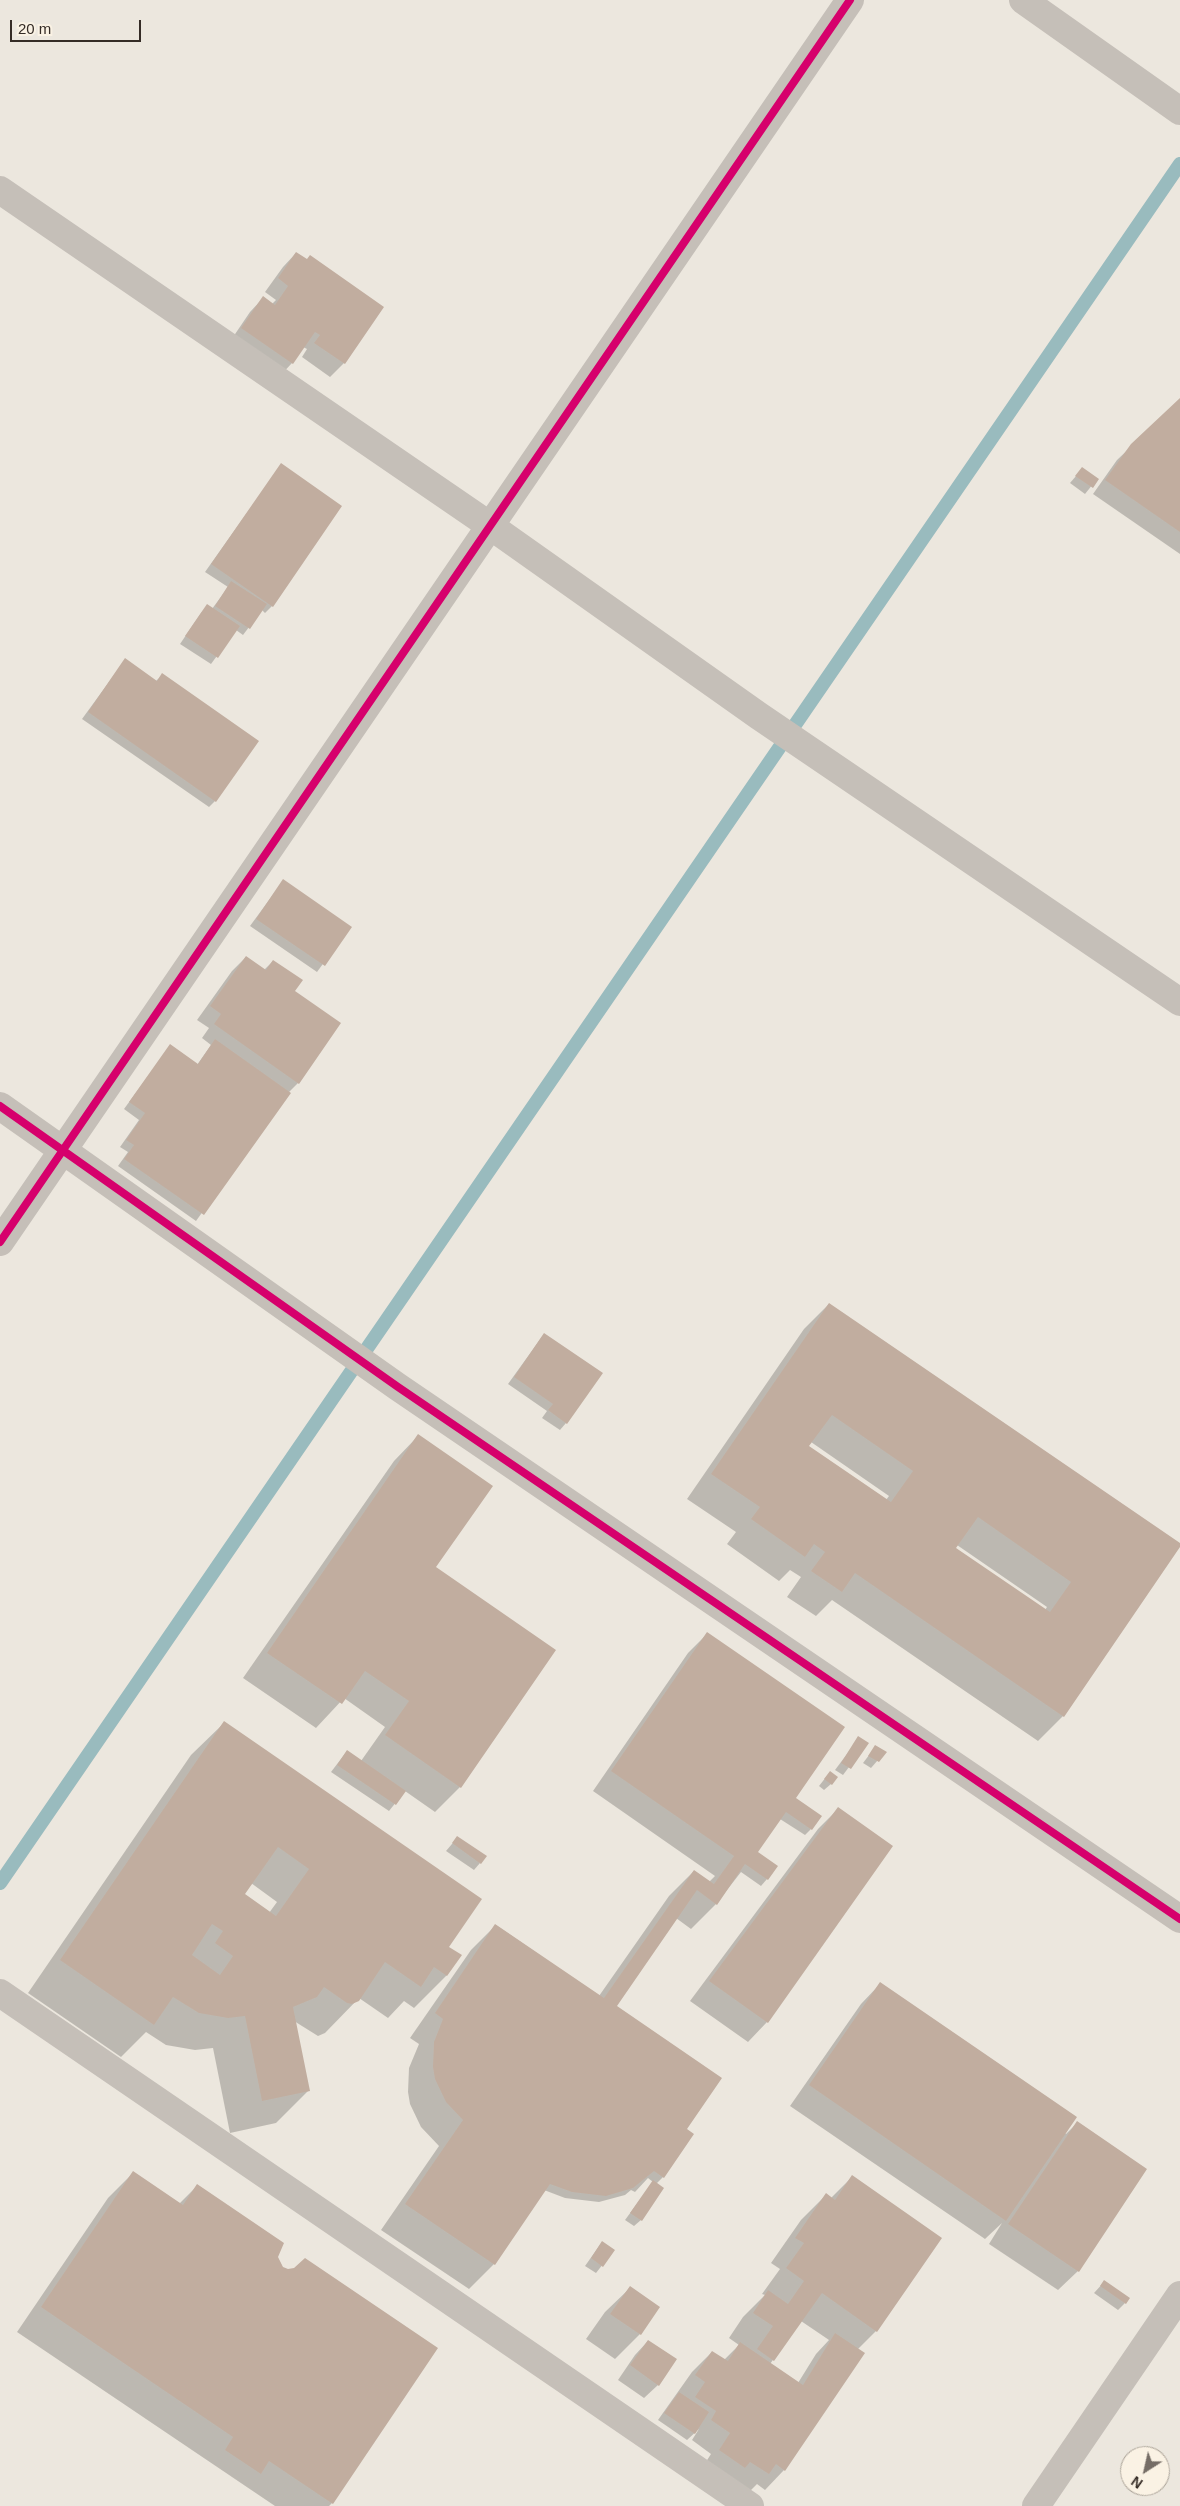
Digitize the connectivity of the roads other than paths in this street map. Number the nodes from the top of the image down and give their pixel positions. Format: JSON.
{"nodes":[{"id":1,"x":850,"y":0,"type":"edge"},
{"id":2,"x":1023,"y":0,"type":"edge"},
{"id":3,"x":1176,"y":109,"type":"edge"},
{"id":4,"x":0,"y":190,"type":"edge"},
{"id":5,"x":489,"y":525,"type":"junction"},
{"id":6,"x":1180,"y":1002,"type":"edge"},
{"id":7,"x":0,"y":1106,"type":"edge"},
{"id":8,"x":63,"y":1149,"type":"junction"},
{"id":9,"x":0,"y":1242,"type":"edge"},
{"id":10,"x":1180,"y":1919,"type":"edge"},
{"id":11,"x":0,"y":1993,"type":"edge"},
{"id":12,"x":1180,"y":2295,"type":"edge"},
{"id":13,"x":750,"y":2506,"type":"edge"},
{"id":14,"x":1036,"y":2506,"type":"edge"}],
"edges":[{"from":1,"to":5,"type":"street"},
{"from":2,"to":3,"type":"street"},
{"from":4,"to":5,"type":"street"},
{"from":5,"to":6,"type":"street"},
{"from":5,"to":8,"type":"street"},
{"from":7,"to":8,"type":"street"},
{"from":8,"to":9,"type":"street"},
{"from":8,"to":10,"type":"street"},
{"from":11,"to":13,"type":"street"},
{"from":12,"to":14,"type":"street"}]}
